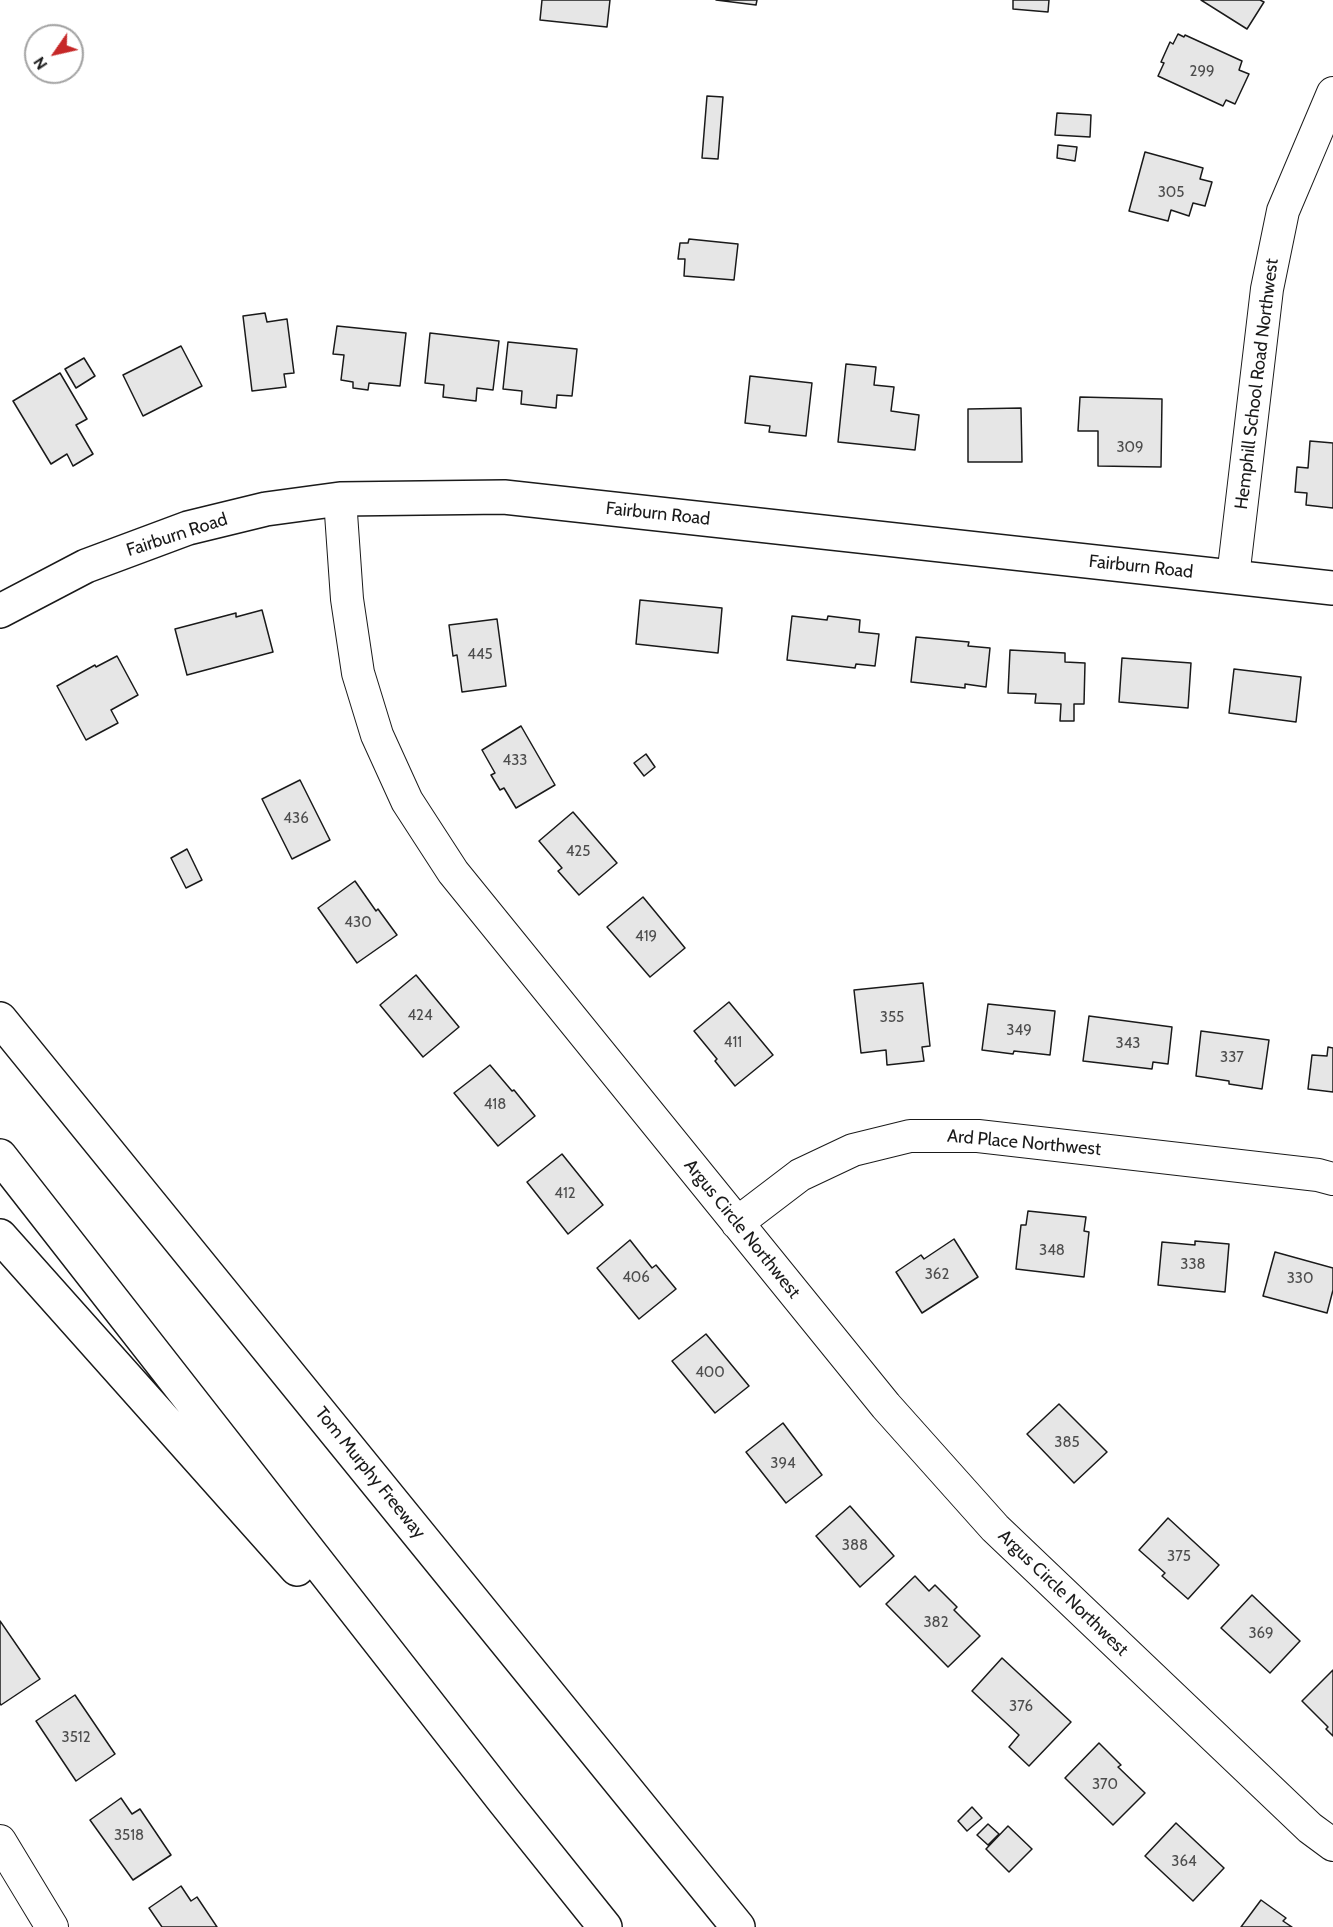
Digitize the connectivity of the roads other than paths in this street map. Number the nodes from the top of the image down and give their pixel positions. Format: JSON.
{"nodes":[{"id":1,"x":1333,"y":93,"type":"edge"},
{"id":2,"x":340,"y":499,"type":"junction"},
{"id":3,"x":1233,"y":577,"type":"junction"},
{"id":4,"x":1333,"y":588,"type":"edge"},
{"id":5,"x":0,"y":611,"type":"edge"},
{"id":6,"x":0,"y":1019,"type":"edge"},
{"id":7,"x":0,"y":1156,"type":"edge"},
{"id":8,"x":1333,"y":1179,"type":"edge"},
{"id":9,"x":737,"y":1223,"type":"junction"},
{"id":10,"x":0,"y":1236,"type":"edge"},
{"id":11,"x":504,"y":1801,"type":"junction"},
{"id":12,"x":0,"y":1841,"type":"edge"},
{"id":13,"x":1333,"y":1845,"type":"edge"},
{"id":14,"x":52,"y":1927,"type":"edge"},
{"id":15,"x":605,"y":1927,"type":"edge"},
{"id":16,"x":738,"y":1927,"type":"edge"}],
"edges":[{"from":1,"to":3,"type":"street","name":"Hemphill School Road Northwest"},
{"from":2,"to":3,"type":"main road","name":"Fairburn Road"},
{"from":2,"to":5,"type":"main road","name":"Fairburn Road"},
{"from":2,"to":9,"type":"street","name":"Argus Circle Northwest"},
{"from":3,"to":4,"type":"main road","name":"Fairburn Road"},
{"from":6,"to":16,"type":"main road","name":"Tom Murphy Freeway"},
{"from":7,"to":11,"type":"main road"},
{"from":8,"to":9,"type":"street","name":"Ard Place Northwest"},
{"from":9,"to":13,"type":"street","name":"Argus Circle Northwest"},
{"from":10,"to":11,"type":"main road"},
{"from":11,"to":15,"type":"main road"},
{"from":12,"to":14,"type":"street"}]}
